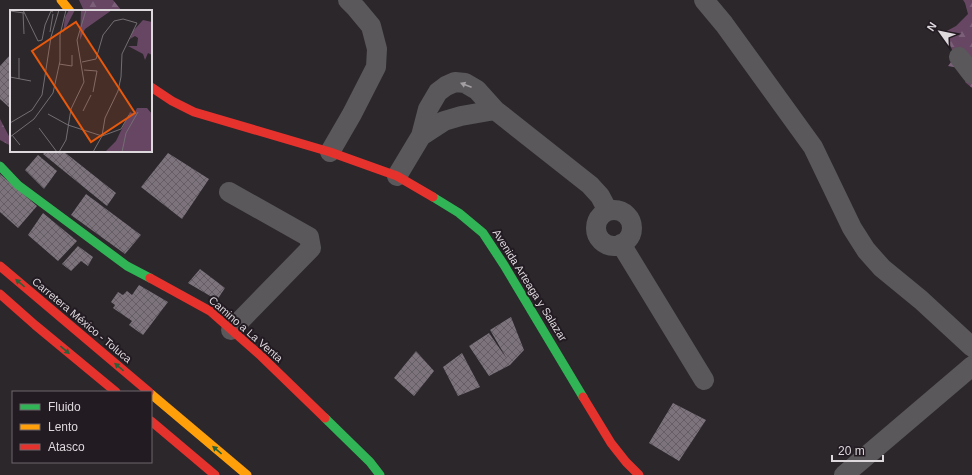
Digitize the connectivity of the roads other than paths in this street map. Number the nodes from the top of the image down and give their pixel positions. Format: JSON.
{"nodes":[{"id":1,"x":61,"y":0,"type":"edge"},
{"id":2,"x":348,"y":0,"type":"edge"},
{"id":3,"x":704,"y":0,"type":"edge"},
{"id":4,"x":69,"y":10,"type":"edge"},
{"id":5,"x":959,"y":57,"type":"dead end"},
{"id":6,"x":972,"y":74,"type":"edge"},
{"id":7,"x":152,"y":88,"type":"edge"},
{"id":8,"x":495,"y":110,"type":"junction"},
{"id":9,"x":421,"y":136,"type":"junction"},
{"id":10,"x":330,"y":152,"type":"junction"},
{"id":11,"x":0,"y":166,"type":"edge"},
{"id":12,"x":397,"y":176,"type":"junction"},
{"id":13,"x":230,"y":192,"type":"dead end"},
{"id":14,"x":0,"y":266,"type":"edge"},
{"id":15,"x":0,"y":294,"type":"edge"},
{"id":16,"x":231,"y":330,"type":"junction"},
{"id":17,"x":972,"y":347,"type":"edge"},
{"id":18,"x":972,"y":366,"type":"edge"},
{"id":19,"x":704,"y":380,"type":"dead end"},
{"id":20,"x":115,"y":391,"type":"edge"},
{"id":21,"x":148,"y":391,"type":"edge"},
{"id":22,"x":152,"y":395,"type":"edge"},
{"id":23,"x":152,"y":422,"type":"edge"},
{"id":24,"x":215,"y":475,"type":"edge"},
{"id":25,"x":247,"y":475,"type":"edge"},
{"id":26,"x":380,"y":475,"type":"edge"},
{"id":27,"x":639,"y":475,"type":"edge"},
{"id":28,"x":844,"y":475,"type":"edge"}],
"edges":[{"from":1,"to":4,"type":"street"},
{"from":2,"to":10,"type":"street"},
{"from":3,"to":17,"type":"street"},
{"from":5,"to":6,"type":"street"},
{"from":7,"to":10,"type":"street","name":"Avenida Arteaga y Salazar"},
{"from":8,"to":9,"type":"street"},
{"from":8,"to":9,"type":"street","one_way":true},
{"from":8,"to":19,"type":"street"},
{"from":9,"to":12,"type":"street"},
{"from":10,"to":12,"type":"street","name":"Avenida Arteaga y Salazar"},
{"from":11,"to":16,"type":"street","name":"Camino a La Venta"},
{"from":12,"to":27,"type":"street","name":"Avenida Arteaga y Salazar"},
{"from":13,"to":16,"type":"street"},
{"from":21,"to":14,"type":"street","name":"Carretera México - Toluca","one_way":true},
{"from":15,"to":20,"type":"street","one_way":true},
{"from":16,"to":26,"type":"street","name":"Camino a La Venta"},
{"from":18,"to":28,"type":"street"},
{"from":25,"to":22,"type":"street","name":"Carretera México - Toluca","one_way":true},
{"from":23,"to":24,"type":"street"}]}
